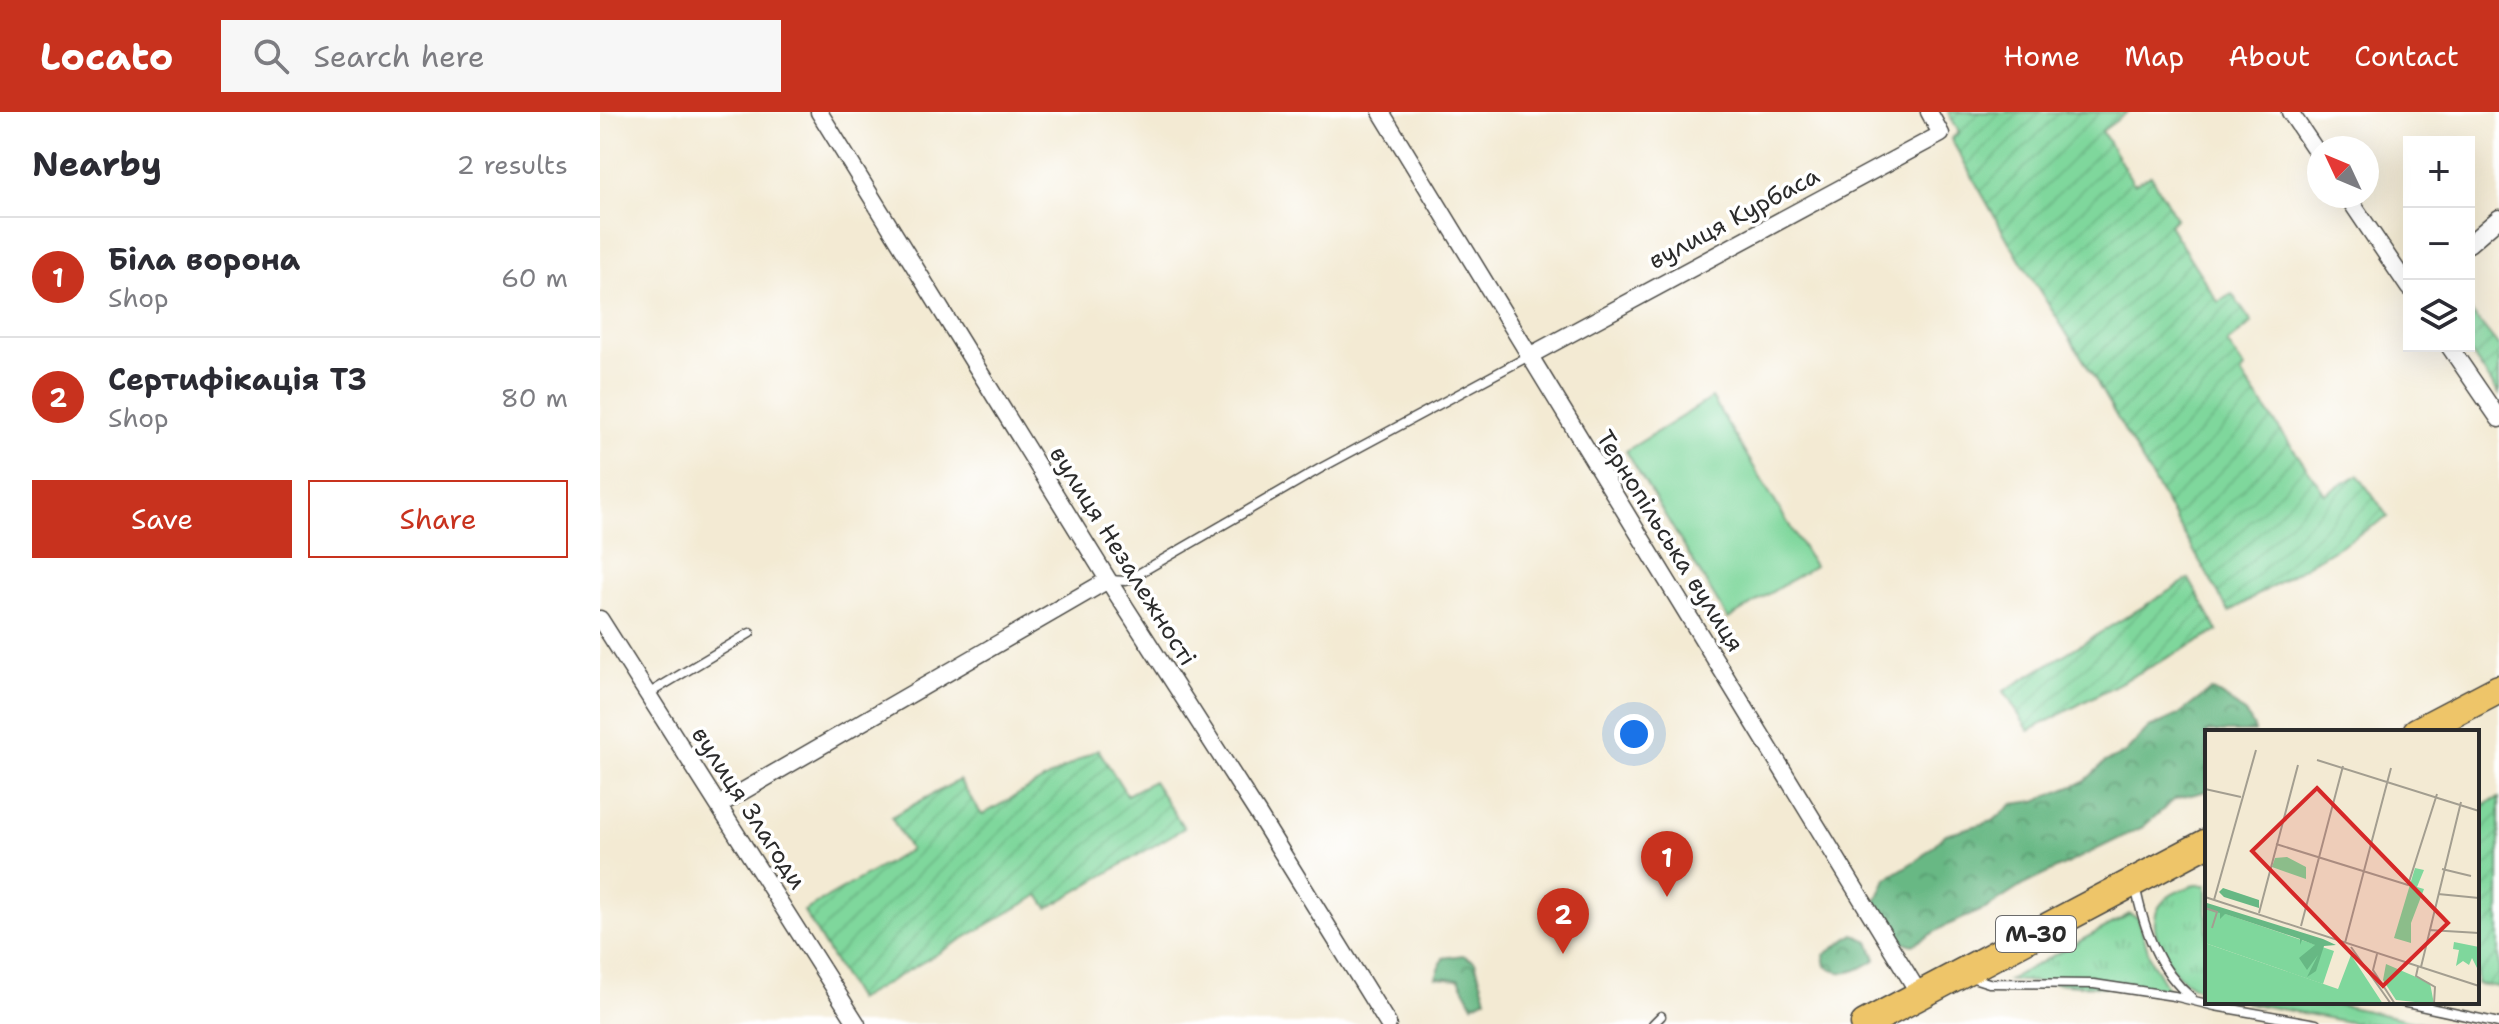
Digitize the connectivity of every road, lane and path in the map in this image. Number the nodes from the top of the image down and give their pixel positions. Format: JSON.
{"nodes":[{"id":1,"x":819,"y":112,"type":"edge"},
{"id":2,"x":1381,"y":112,"type":"edge"},
{"id":3,"x":1929,"y":112,"type":"edge"},
{"id":4,"x":2290,"y":112,"type":"edge"},
{"id":5,"x":2307,"y":137,"type":"edge"},
{"id":6,"x":2355,"y":208,"type":"edge"},
{"id":7,"x":2499,"y":218,"type":"edge"},
{"id":8,"x":2475,"y":239,"type":"edge"},
{"id":9,"x":2404,"y":280,"type":"edge"},
{"id":10,"x":2453,"y":352,"type":"edge"},
{"id":11,"x":1529,"y":356,"type":"junction"},
{"id":12,"x":2499,"y":419,"type":"edge"},
{"id":13,"x":1108,"y":580,"type":"junction"},
{"id":14,"x":600,"y":619,"type":"edge"},
{"id":15,"x":750,"y":633,"type":"dead end"},
{"id":16,"x":2499,"y":689,"type":"edge"},
{"id":17,"x":647,"y":694,"type":"junction"},
{"id":18,"x":2421,"y":730,"type":"edge"},
{"id":19,"x":719,"y":805,"type":"junction"},
{"id":20,"x":2205,"y":844,"type":"edge"},
{"id":21,"x":2135,"y":881,"type":"junction"},
{"id":22,"x":1955,"y":976,"type":"junction"},
{"id":23,"x":1920,"y":995,"type":"junction"},
{"id":24,"x":2196,"y":1001,"type":"junction"},
{"id":25,"x":2205,"y":1003,"type":"edge"},
{"id":26,"x":2212,"y":1004,"type":"edge"},
{"id":27,"x":2411,"y":1004,"type":"edge"},
{"id":28,"x":1661,"y":1016,"type":"dead end"},
{"id":29,"x":2499,"y":1023,"type":"edge"},
{"id":30,"x":857,"y":1024,"type":"edge"},
{"id":31,"x":1388,"y":1024,"type":"edge"},
{"id":32,"x":1653,"y":1024,"type":"edge"},
{"id":33,"x":1865,"y":1024,"type":"edge"},
{"id":34,"x":2316,"y":1024,"type":"edge"}],
"edges":[{"from":1,"to":13,"type":"street","name":"вулиця Незалежності"},
{"from":2,"to":11,"type":"street","name":"Тернопільська вулиця"},
{"from":3,"to":11,"type":"street","name":"вулиця Курбаса"},
{"from":4,"to":5,"type":"street"},
{"from":6,"to":9,"type":"street"},
{"from":7,"to":8,"type":"street"},
{"from":10,"to":12,"type":"street"},
{"from":11,"to":13,"type":"lane"},
{"from":11,"to":23,"type":"street","name":"Тернопільська вулиця"},
{"from":13,"to":19,"type":"street"},
{"from":13,"to":31,"type":"street","name":"вулиця Незалежності"},
{"from":14,"to":17,"type":"street","name":"вулиця Злагоди"},
{"from":15,"to":17,"type":"lane"},
{"from":16,"to":18,"type":"highway"},
{"from":17,"to":19,"type":"street","name":"вулиця Злагоди"},
{"from":19,"to":30,"type":"street","name":"вулиця Злагоди"},
{"from":20,"to":21,"type":"highway","number":"М-30"},
{"from":21,"to":22,"type":"highway","number":"М-30"},
{"from":21,"to":24,"type":"lane"},
{"from":22,"to":23,"type":"highway","number":"М-30"},
{"from":22,"to":24,"type":"lane"},
{"from":23,"to":33,"type":"highway","number":"М-30"},
{"from":24,"to":25,"type":"lane"},
{"from":26,"to":34,"type":"lane"},
{"from":27,"to":29,"type":"lane"},
{"from":28,"to":32,"type":"lane"}]}
